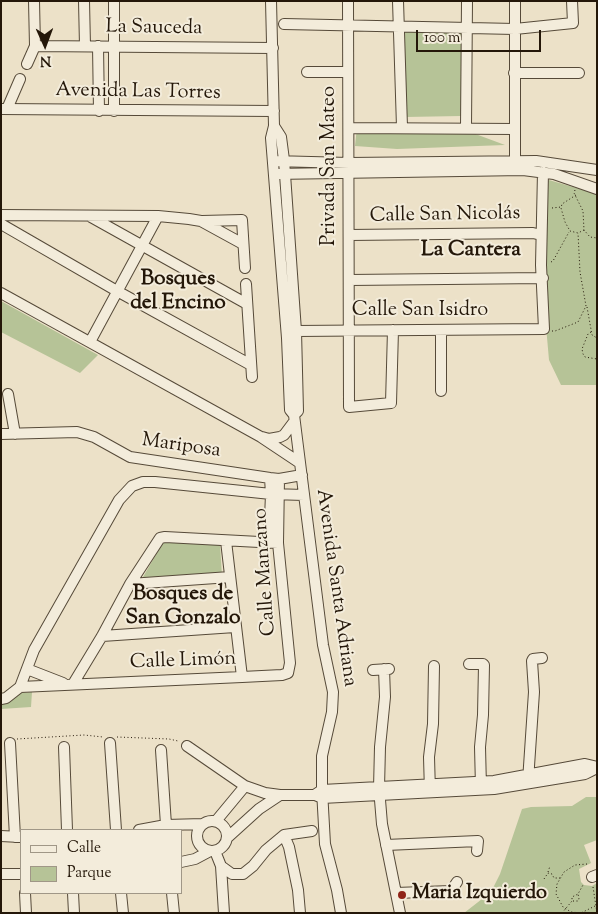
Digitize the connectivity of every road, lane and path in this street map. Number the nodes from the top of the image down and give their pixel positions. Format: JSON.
{"nodes":[{"id":1,"x":34,"y":1,"type":"edge"},
{"id":2,"x":84,"y":1,"type":"edge"},
{"id":3,"x":114,"y":1,"type":"edge"},
{"id":4,"x":271,"y":1,"type":"edge"},
{"id":5,"x":348,"y":1,"type":"edge"},
{"id":6,"x":398,"y":1,"type":"edge"},
{"id":7,"x":467,"y":1,"type":"edge"},
{"id":8,"x":515,"y":1,"type":"edge"},
{"id":9,"x":572,"y":1,"type":"edge"},
{"id":10,"x":284,"y":24,"type":"dead end"},
{"id":11,"x":349,"y":26,"type":"junction"},
{"id":12,"x":399,"y":27,"type":"junction"},
{"id":13,"x":467,"y":28,"type":"junction"},
{"id":14,"x":515,"y":29,"type":"junction"},
{"id":15,"x":35,"y":46,"type":"junction"},
{"id":16,"x":85,"y":46,"type":"junction"},
{"id":17,"x":98,"y":46,"type":"junction"},
{"id":18,"x":114,"y":47,"type":"junction"},
{"id":19,"x":272,"y":48,"type":"junction"},
{"id":20,"x":27,"y":64,"type":"dead end"},
{"id":21,"x":307,"y":72,"type":"dead end"},
{"id":22,"x":348,"y":72,"type":"junction"},
{"id":23,"x":514,"y":73,"type":"junction"},
{"id":24,"x":579,"y":73,"type":"dead end"},
{"id":25,"x":20,"y":80,"type":"dead end"},
{"id":26,"x":4,"y":109,"type":"edge"},
{"id":27,"x":99,"y":111,"type":"junction"},
{"id":28,"x":114,"y":111,"type":"junction"},
{"id":29,"x":274,"y":111,"type":"junction"},
{"id":30,"x":274,"y":126,"type":"junction"},
{"id":31,"x":402,"y":127,"type":"junction"},
{"id":32,"x":466,"y":127,"type":"junction"},
{"id":33,"x":349,"y":128,"type":"junction"},
{"id":34,"x":515,"y":129,"type":"junction"},
{"id":35,"x":284,"y":160,"type":"junction"},
{"id":36,"x":273,"y":161,"type":"junction"},
{"id":37,"x":521,"y":166,"type":"junction"},
{"id":38,"x":349,"y":168,"type":"junction"},
{"id":39,"x":597,"y":170,"type":"edge"},
{"id":40,"x":544,"y":172,"type":"junction"},
{"id":41,"x":285,"y":173,"type":"junction"},
{"id":42,"x":274,"y":174,"type":"junction"},
{"id":43,"x":575,"y":182,"type":"junction"},
{"id":44,"x":597,"y":189,"type":"edge"},
{"id":45,"x":576,"y":196,"type":"junction"},
{"id":46,"x":1,"y":215,"type":"edge"},
{"id":47,"x":89,"y":216,"type":"junction"},
{"id":48,"x":158,"y":216,"type":"junction"},
{"id":49,"x":201,"y":220,"type":"junction"},
{"id":50,"x":1,"y":224,"type":"edge"},
{"id":51,"x":584,"y":230,"type":"junction"},
{"id":52,"x":570,"y":231,"type":"junction"},
{"id":53,"x":578,"y":233,"type":"junction"},
{"id":54,"x":349,"y":235,"type":"junction"},
{"id":55,"x":541,"y":235,"type":"junction"},
{"id":56,"x":597,"y":238,"type":"edge"},
{"id":57,"x":243,"y":244,"type":"junction"},
{"id":58,"x":142,"y":246,"type":"junction"},
{"id":59,"x":541,"y":266,"type":"junction"},
{"id":60,"x":245,"y":268,"type":"dead end"},
{"id":61,"x":543,"y":278,"type":"junction"},
{"id":62,"x":348,"y":280,"type":"junction"},
{"id":63,"x":246,"y":284,"type":"dead end"},
{"id":64,"x":117,"y":291,"type":"junction"},
{"id":65,"x":1,"y":293,"type":"edge"},
{"id":66,"x":247,"y":304,"type":"junction"},
{"id":67,"x":586,"y":306,"type":"junction"},
{"id":68,"x":544,"y":329,"type":"junction"},
{"id":69,"x":349,"y":330,"type":"junction"},
{"id":70,"x":394,"y":330,"type":"junction"},
{"id":71,"x":441,"y":330,"type":"junction"},
{"id":72,"x":296,"y":331,"type":"junction"},
{"id":73,"x":591,"y":332,"type":"junction"},
{"id":74,"x":597,"y":338,"type":"edge"},
{"id":75,"x":90,"y":342,"type":"junction"},
{"id":76,"x":597,"y":359,"type":"edge"},
{"id":77,"x":251,"y":365,"type":"junction"},
{"id":78,"x":252,"y":377,"type":"dead end"},
{"id":79,"x":441,"y":392,"type":"dead end"},
{"id":80,"x":8,"y":394,"type":"dead end"},
{"id":81,"x":294,"y":419,"type":"junction"},
{"id":82,"x":1,"y":434,"type":"edge"},
{"id":83,"x":15,"y":434,"type":"junction"},
{"id":84,"x":260,"y":437,"type":"junction"},
{"id":85,"x":300,"y":463,"type":"junction"},
{"id":86,"x":302,"y":475,"type":"junction"},
{"id":87,"x":274,"y":478,"type":"junction"},
{"id":88,"x":274,"y":494,"type":"junction"},
{"id":89,"x":304,"y":495,"type":"junction"},
{"id":90,"x":226,"y":541,"type":"junction"},
{"id":91,"x":274,"y":543,"type":"junction"},
{"id":92,"x":230,"y":577,"type":"junction"},
{"id":93,"x":130,"y":584,"type":"junction"},
{"id":94,"x":235,"y":627,"type":"junction"},
{"id":95,"x":102,"y":636,"type":"junction"},
{"id":96,"x":542,"y":658,"type":"dead end"},
{"id":97,"x":290,"y":663,"type":"joint"},
{"id":98,"x":469,"y":664,"type":"dead end"},
{"id":99,"x":436,"y":666,"type":"dead end"},
{"id":100,"x":27,"y":669,"type":"junction"},
{"id":101,"x":372,"y":670,"type":"dead end"},
{"id":102,"x":242,"y":677,"type":"junction"},
{"id":103,"x":71,"y":684,"type":"junction"},
{"id":104,"x":20,"y":688,"type":"junction"},
{"id":105,"x":1,"y":699,"type":"edge"},
{"id":106,"x":110,"y":739,"type":"junction"},
{"id":107,"x":10,"y":741,"type":"joint"},
{"id":108,"x":187,"y":746,"type":"joint"},
{"id":109,"x":64,"y":747,"type":"dead end"},
{"id":110,"x":160,"y":750,"type":"dead end"},
{"id":111,"x":597,"y":767,"type":"edge"},
{"id":112,"x":528,"y":780,"type":"junction"},
{"id":113,"x":245,"y":786,"type":"junction"},
{"id":114,"x":481,"y":786,"type":"junction"},
{"id":115,"x":430,"y":789,"type":"junction"},
{"id":116,"x":380,"y":791,"type":"junction"},
{"id":117,"x":320,"y":794,"type":"junction"},
{"id":118,"x":280,"y":796,"type":"junction"},
{"id":119,"x":216,"y":821,"type":"junction"},
{"id":120,"x":203,"y":824,"type":"junction"},
{"id":121,"x":166,"y":825,"type":"junction"},
{"id":122,"x":66,"y":829,"type":"edge"},
{"id":123,"x":116,"y":829,"type":"edge"},
{"id":124,"x":144,"y":829,"type":"edge"},
{"id":125,"x":312,"y":831,"type":"dead end"},
{"id":126,"x":284,"y":835,"type":"junction"},
{"id":127,"x":1,"y":836,"type":"edge"},
{"id":128,"x":18,"y":837,"type":"edge"},
{"id":129,"x":227,"y":838,"type":"junction"},
{"id":130,"x":386,"y":845,"type":"junction"},
{"id":131,"x":212,"y":851,"type":"junction"},
{"id":132,"x":477,"y":851,"type":"dead end"},
{"id":133,"x":182,"y":862,"type":"edge"},
{"id":134,"x":587,"y":864,"type":"dead end"},
{"id":135,"x":221,"y":866,"type":"junction"},
{"id":136,"x":550,"y":866,"type":"dead end"},
{"id":137,"x":548,"y":873,"type":"junction"},
{"id":138,"x":1,"y":874,"type":"edge"},
{"id":139,"x":20,"y":874,"type":"edge"},
{"id":140,"x":560,"y":878,"type":"junction"},
{"id":141,"x":544,"y":879,"type":"dead end"},
{"id":142,"x":594,"y":879,"type":"edge"},
{"id":143,"x":457,"y":882,"type":"dead end"},
{"id":144,"x":583,"y":885,"type":"dead end"},
{"id":145,"x":396,"y":893,"type":"junction"},
{"id":146,"x":25,"y":894,"type":"edge"},
{"id":147,"x":73,"y":894,"type":"edge"},
{"id":148,"x":122,"y":894,"type":"edge"},
{"id":149,"x":172,"y":894,"type":"edge"},
{"id":150,"x":578,"y":894,"type":"junction"},
{"id":151,"x":572,"y":901,"type":"junction"},
{"id":152,"x":596,"y":905,"type":"edge"},
{"id":153,"x":566,"y":909,"type":"junction"},
{"id":154,"x":26,"y":913,"type":"edge"},
{"id":155,"x":74,"y":913,"type":"edge"},
{"id":156,"x":124,"y":913,"type":"edge"},
{"id":157,"x":174,"y":913,"type":"edge"},
{"id":158,"x":224,"y":913,"type":"edge"},
{"id":159,"x":300,"y":913,"type":"edge"},
{"id":160,"x":341,"y":913,"type":"edge"},
{"id":161,"x":400,"y":913,"type":"edge"},
{"id":162,"x":562,"y":913,"type":"edge"},
{"id":163,"x":596,"y":913,"type":"edge"}],
"edges":[{"from":1,"to":15,"type":"street"},
{"from":2,"to":16,"type":"street"},
{"from":3,"to":18,"type":"street"},
{"from":4,"to":19,"type":"street","name":"Avenida Santa Adriana"},
{"from":5,"to":11,"type":"street","name":"Privada San Mateo"},
{"from":6,"to":12,"type":"street"},
{"from":7,"to":13,"type":"street"},
{"from":8,"to":14,"type":"street"},
{"from":9,"to":14,"type":"street"},
{"from":10,"to":11,"type":"street"},
{"from":11,"to":12,"type":"street"},
{"from":11,"to":22,"type":"street","name":"Privada San Mateo"},
{"from":12,"to":13,"type":"street"},
{"from":12,"to":31,"type":"street"},
{"from":13,"to":14,"type":"street"},
{"from":13,"to":32,"type":"street"},
{"from":14,"to":23,"type":"street"},
{"from":15,"to":16,"type":"street","name":"La Sauceda"},
{"from":15,"to":20,"type":"street"},
{"from":16,"to":17,"type":"street","name":"La Sauceda"},
{"from":17,"to":18,"type":"street","name":"La Sauceda"},
{"from":17,"to":27,"type":"street"},
{"from":18,"to":19,"type":"street","name":"La Sauceda"},
{"from":18,"to":28,"type":"street"},
{"from":19,"to":29,"type":"street","name":"Avenida Santa Adriana"},
{"from":21,"to":22,"type":"street"},
{"from":22,"to":33,"type":"street","name":"Privada San Mateo"},
{"from":23,"to":24,"type":"street"},
{"from":23,"to":34,"type":"street"},
{"from":25,"to":26,"type":"street"},
{"from":26,"to":27,"type":"street","name":"Avenida Las Torres"},
{"from":27,"to":28,"type":"street","name":"Avenida Las Torres"},
{"from":28,"to":29,"type":"street","name":"Avenida Las Torres"},
{"from":29,"to":30,"type":"street","name":"Avenida Santa Adriana"},
{"from":30,"to":35,"type":"street","name":"Avenida Santa Adriana"},
{"from":30,"to":36,"type":"street","name":"Avenida Santa Adriana"},
{"from":31,"to":32,"type":"street"},
{"from":31,"to":33,"type":"street"},
{"from":32,"to":34,"type":"street"},
{"from":33,"to":38,"type":"street","name":"Privada San Mateo"},
{"from":34,"to":37,"type":"street"},
{"from":35,"to":36,"type":"street"},
{"from":35,"to":38,"type":"street"},
{"from":35,"to":41,"type":"street","name":"Avenida Santa Adriana"},
{"from":36,"to":42,"type":"street","name":"Avenida Santa Adriana"},
{"from":37,"to":38,"type":"street"},
{"from":37,"to":39,"type":"street"},
{"from":37,"to":40,"type":"street"},
{"from":38,"to":41,"type":"street"},
{"from":38,"to":54,"type":"street","name":"Privada San Mateo"},
{"from":40,"to":43,"type":"street"},
{"from":40,"to":55,"type":"street"},
{"from":41,"to":42,"type":"street"},
{"from":41,"to":72,"type":"street","name":"Avenida Santa Adriana"},
{"from":42,"to":81,"type":"street","name":"Avenida Santa Adriana"},
{"from":43,"to":44,"type":"street"},
{"from":43,"to":45,"type":"path"},
{"from":45,"to":51,"type":"path"},
{"from":45,"to":52,"type":"path"},
{"from":46,"to":47,"type":"street"},
{"from":47,"to":48,"type":"street"},
{"from":47,"to":58,"type":"street"},
{"from":48,"to":49,"type":"street"},
{"from":48,"to":58,"type":"street"},
{"from":49,"to":57,"type":"street"},
{"from":49,"to":57,"type":"street"},
{"from":50,"to":64,"type":"street"},
{"from":51,"to":53,"type":"path"},
{"from":51,"to":56,"type":"path"},
{"from":52,"to":53,"type":"path"},
{"from":52,"to":59,"type":"path"},
{"from":53,"to":67,"type":"path"},
{"from":54,"to":55,"type":"street","name":"Calle San Nicolás"},
{"from":54,"to":62,"type":"street","name":"Privada San Mateo"},
{"from":55,"to":59,"type":"street"},
{"from":57,"to":60,"type":"street"},
{"from":58,"to":64,"type":"street"},
{"from":58,"to":66,"type":"street"},
{"from":59,"to":61,"type":"street"},
{"from":61,"to":62,"type":"street"},
{"from":61,"to":68,"type":"street"},
{"from":62,"to":69,"type":"street","name":"Privada San Mateo"},
{"from":63,"to":66,"type":"street"},
{"from":64,"to":75,"type":"street"},
{"from":64,"to":77,"type":"street"},
{"from":65,"to":75,"type":"street"},
{"from":66,"to":77,"type":"street"},
{"from":67,"to":68,"type":"path"},
{"from":67,"to":73,"type":"path"},
{"from":68,"to":71,"type":"street","name":"Calle San Isidro"},
{"from":69,"to":70,"type":"street","name":"Calle San Isidro"},
{"from":69,"to":70,"type":"street","name":"Privada San Mateo"},
{"from":69,"to":72,"type":"street","name":"Calle San Isidro"},
{"from":70,"to":71,"type":"street","name":"Calle San Isidro"},
{"from":71,"to":79,"type":"street"},
{"from":72,"to":81,"type":"street","name":"Avenida Santa Adriana"},
{"from":73,"to":74,"type":"path"},
{"from":73,"to":76,"type":"path"},
{"from":75,"to":84,"type":"street"},
{"from":77,"to":78,"type":"street"},
{"from":80,"to":83,"type":"street"},
{"from":81,"to":84,"type":"street"},
{"from":81,"to":85,"type":"street","name":"Avenida Santa Adriana"},
{"from":82,"to":83,"type":"street","name":"Mariposa"},
{"from":83,"to":87,"type":"street","name":"Mariposa"},
{"from":84,"to":85,"type":"street"},
{"from":85,"to":86,"type":"street","name":"Avenida Santa Adriana"},
{"from":86,"to":87,"type":"street","name":"Mariposa"},
{"from":86,"to":89,"type":"street","name":"Avenida Santa Adriana"},
{"from":87,"to":88,"type":"street","name":"Calle Manzano"},
{"from":88,"to":89,"type":"street"},
{"from":88,"to":91,"type":"street","name":"Calle Manzano"},
{"from":88,"to":100,"type":"street"},
{"from":89,"to":117,"type":"street","name":"Avenida Santa Adriana"},
{"from":90,"to":91,"type":"street"},
{"from":90,"to":92,"type":"street"},
{"from":90,"to":93,"type":"street"},
{"from":91,"to":97,"type":"street","name":"Calle Manzano"},
{"from":92,"to":93,"type":"street"},
{"from":92,"to":94,"type":"street"},
{"from":93,"to":95,"type":"street"},
{"from":94,"to":95,"type":"street"},
{"from":94,"to":102,"type":"street"},
{"from":95,"to":103,"type":"street"},
{"from":96,"to":112,"type":"street"},
{"from":97,"to":102,"type":"street","name":"Calle Limón"},
{"from":98,"to":114,"type":"street"},
{"from":99,"to":115,"type":"street"},
{"from":100,"to":103,"type":"street","name":"Calle Limón"},
{"from":100,"to":104,"type":"street"},
{"from":101,"to":116,"type":"street"},
{"from":102,"to":103,"type":"street","name":"Calle Limón"},
{"from":103,"to":104,"type":"street","name":"Calle Limón"},
{"from":104,"to":105,"type":"street"},
{"from":106,"to":107,"type":"path"},
{"from":106,"to":108,"type":"path"},
{"from":106,"to":123,"type":"street"},
{"from":107,"to":128,"type":"street"},
{"from":108,"to":113,"type":"street"},
{"from":109,"to":122,"type":"street"},
{"from":110,"to":121,"type":"street"},
{"from":111,"to":112,"type":"street"},
{"from":112,"to":114,"type":"street"},
{"from":113,"to":118,"type":"street"},
{"from":113,"to":119,"type":"street"},
{"from":114,"to":115,"type":"street"},
{"from":115,"to":116,"type":"street"},
{"from":116,"to":117,"type":"street"},
{"from":116,"to":130,"type":"street"},
{"from":117,"to":118,"type":"street"},
{"from":117,"to":160,"type":"street","name":"Avenida Santa Adriana"},
{"from":118,"to":129,"type":"street"},
{"from":119,"to":120,"type":"street"},
{"from":119,"to":129,"type":"street"},
{"from":120,"to":121,"type":"street"},
{"from":120,"to":131,"type":"street"},
{"from":121,"to":124,"type":"street"},
{"from":125,"to":126,"type":"street"},
{"from":126,"to":135,"type":"street"},
{"from":126,"to":159,"type":"street"},
{"from":127,"to":128,"type":"street"},
{"from":129,"to":131,"type":"street"},
{"from":130,"to":132,"type":"street"},
{"from":130,"to":145,"type":"street"},
{"from":131,"to":133,"type":"street"},
{"from":131,"to":135,"type":"street"},
{"from":134,"to":140,"type":"path"},
{"from":135,"to":158,"type":"street"},
{"from":136,"to":137,"type":"path"},
{"from":137,"to":140,"type":"path"},
{"from":137,"to":141,"type":"path"},
{"from":138,"to":139,"type":"street"},
{"from":140,"to":153,"type":"path"},
{"from":142,"to":152,"type":"path"},
{"from":143,"to":145,"type":"street"},
{"from":144,"to":150,"type":"path"},
{"from":145,"to":161,"type":"street"},
{"from":146,"to":154,"type":"street"},
{"from":147,"to":155,"type":"street"},
{"from":148,"to":156,"type":"street"},
{"from":149,"to":157,"type":"street"},
{"from":150,"to":151,"type":"path"},
{"from":150,"to":151,"type":"path"},
{"from":151,"to":153,"type":"path"},
{"from":152,"to":153,"type":"path"},
{"from":152,"to":163,"type":"path"},
{"from":153,"to":162,"type":"path"}]}
